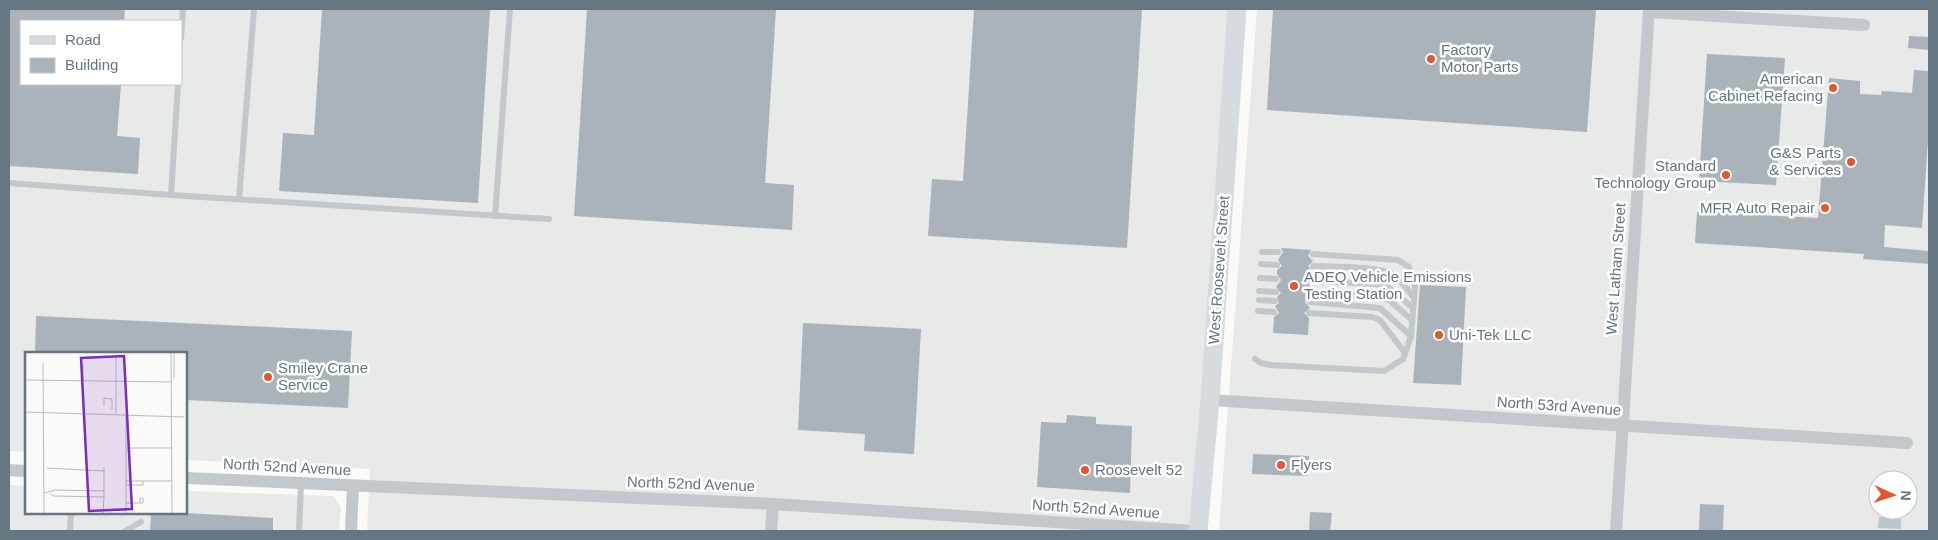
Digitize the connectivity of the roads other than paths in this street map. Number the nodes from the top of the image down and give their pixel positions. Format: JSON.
{"nodes":[{"id":1,"x":183,"y":9,"type":"edge"},
{"id":2,"x":254,"y":9,"type":"edge"},
{"id":3,"x":510,"y":9,"type":"edge"},
{"id":4,"x":1237,"y":9,"type":"edge"},
{"id":5,"x":1649,"y":10,"type":"edge"},
{"id":6,"x":182,"y":24,"type":"edge"},
{"id":7,"x":1864,"y":25,"type":"dead end"},
{"id":8,"x":178,"y":85,"type":"edge"},
{"id":9,"x":9,"y":183,"type":"edge"},
{"id":10,"x":171,"y":195,"type":"junction"},
{"id":11,"x":239,"y":199,"type":"junction"},
{"id":12,"x":495,"y":216,"type":"junction"},
{"id":13,"x":549,"y":219,"type":"dead end"},
{"id":14,"x":1262,"y":252,"type":"dead end"},
{"id":15,"x":1278,"y":252,"type":"dead end"},
{"id":16,"x":1313,"y":254,"type":"dead end"},
{"id":17,"x":1261,"y":264,"type":"dead end"},
{"id":18,"x":1277,"y":265,"type":"dead end"},
{"id":19,"x":1313,"y":266,"type":"dead end"},
{"id":20,"x":1260,"y":278,"type":"dead end"},
{"id":21,"x":1276,"y":279,"type":"dead end"},
{"id":22,"x":1312,"y":280,"type":"dead end"},
{"id":23,"x":1259,"y":291,"type":"dead end"},
{"id":24,"x":1276,"y":292,"type":"dead end"},
{"id":25,"x":1311,"y":293,"type":"dead end"},
{"id":26,"x":1414,"y":298,"type":"junction"},
{"id":27,"x":1259,"y":300,"type":"dead end"},
{"id":28,"x":1275,"y":301,"type":"dead end"},
{"id":29,"x":1310,"y":302,"type":"dead end"},
{"id":30,"x":1413,"y":308,"type":"junction"},
{"id":31,"x":1258,"y":311,"type":"dead end"},
{"id":32,"x":1274,"y":312,"type":"dead end"},
{"id":33,"x":1310,"y":313,"type":"dead end"},
{"id":34,"x":1412,"y":320,"type":"junction"},
{"id":35,"x":1411,"y":336,"type":"junction"},
{"id":36,"x":1405,"y":352,"type":"junction"},
{"id":37,"x":1255,"y":359,"type":"dead end"},
{"id":38,"x":1210,"y":400,"type":"junction"},
{"id":39,"x":1622,"y":426,"type":"junction"},
{"id":40,"x":1907,"y":442,"type":"dead end"},
{"id":41,"x":9,"y":470,"type":"edge"},
{"id":42,"x":25,"y":471,"type":"edge"},
{"id":43,"x":188,"y":478,"type":"edge"},
{"id":44,"x":302,"y":484,"type":"junction"},
{"id":45,"x":353,"y":486,"type":"junction"},
{"id":46,"x":773,"y":504,"type":"junction"},
{"id":47,"x":71,"y":515,"type":"edge"},
{"id":48,"x":141,"y":522,"type":"dead end"},
{"id":49,"x":70,"y":531,"type":"edge"},
{"id":50,"x":125,"y":531,"type":"edge"},
{"id":51,"x":299,"y":531,"type":"edge"},
{"id":52,"x":351,"y":531,"type":"edge"},
{"id":53,"x":771,"y":531,"type":"edge"},
{"id":54,"x":1196,"y":531,"type":"edge"},
{"id":55,"x":1616,"y":531,"type":"edge"}],
"edges":[{"from":1,"to":6,"type":"lane"},
{"from":2,"to":11,"type":"lane"},
{"from":3,"to":12,"type":"lane"},
{"from":4,"to":38,"type":"street","name":"West Roosevelt Street"},
{"from":5,"to":7,"type":"street"},
{"from":5,"to":39,"type":"street","name":"West Latham Street"},
{"from":8,"to":10,"type":"lane"},
{"from":9,"to":10,"type":"lane"},
{"from":10,"to":11,"type":"lane"},
{"from":11,"to":12,"type":"lane"},
{"from":12,"to":13,"type":"lane"},
{"from":14,"to":15,"type":"lane"},
{"from":16,"to":26,"type":"lane"},
{"from":17,"to":18,"type":"lane"},
{"from":19,"to":26,"type":"lane"},
{"from":20,"to":21,"type":"lane"},
{"from":22,"to":30,"type":"lane"},
{"from":23,"to":24,"type":"lane"},
{"from":25,"to":34,"type":"lane"},
{"from":26,"to":30,"type":"lane"},
{"from":27,"to":28,"type":"lane"},
{"from":29,"to":35,"type":"lane"},
{"from":30,"to":34,"type":"lane"},
{"from":31,"to":32,"type":"lane"},
{"from":33,"to":36,"type":"lane"},
{"from":34,"to":35,"type":"lane"},
{"from":35,"to":36,"type":"lane"},
{"from":36,"to":37,"type":"lane"},
{"from":38,"to":39,"type":"street","name":"North 53rd Avenue"},
{"from":38,"to":54,"type":"street","name":"West Roosevelt Street"},
{"from":39,"to":40,"type":"street","name":"North 53rd Avenue"},
{"from":39,"to":55,"type":"street","name":"West Latham Street"},
{"from":41,"to":42,"type":"street"},
{"from":43,"to":44,"type":"street","name":"North 52nd Avenue"},
{"from":44,"to":45,"type":"street","name":"North 52nd Avenue"},
{"from":44,"to":51,"type":"lane"},
{"from":45,"to":46,"type":"street","name":"North 52nd Avenue"},
{"from":45,"to":52,"type":"street"},
{"from":46,"to":53,"type":"street"},
{"from":46,"to":54,"type":"street","name":"North 52nd Avenue"},
{"from":47,"to":49,"type":"lane"},
{"from":48,"to":50,"type":"lane"}]}
